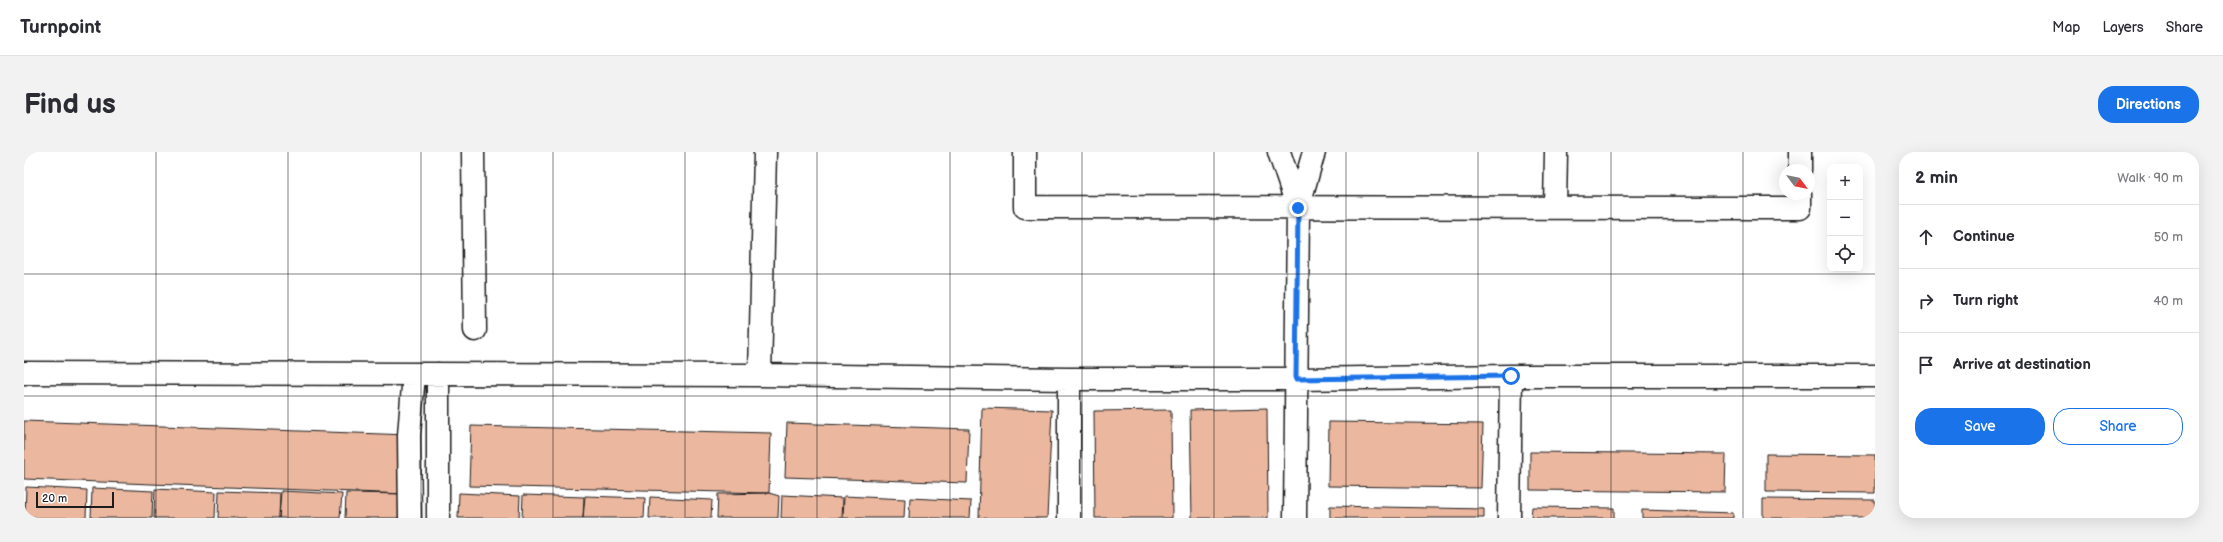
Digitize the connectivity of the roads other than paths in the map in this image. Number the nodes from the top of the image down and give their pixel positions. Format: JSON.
{"nodes":[{"id":1,"x":474,"y":152,"type":"edge"},
{"id":2,"x":765,"y":152,"type":"edge"},
{"id":3,"x":1025,"y":152,"type":"edge"},
{"id":4,"x":1279,"y":152,"type":"edge"},
{"id":5,"x":1314,"y":152,"type":"edge"},
{"id":6,"x":1556,"y":152,"type":"edge"},
{"id":7,"x":1800,"y":152,"type":"edge"},
{"id":8,"x":1800,"y":164,"type":"edge"},
{"id":9,"x":1800,"y":200,"type":"edge"},
{"id":10,"x":1298,"y":208,"type":"junction"},
{"id":11,"x":1555,"y":208,"type":"junction"},
{"id":12,"x":475,"y":330,"type":"dead end"},
{"id":13,"x":24,"y":373,"type":"edge"},
{"id":14,"x":414,"y":374,"type":"junction"},
{"id":15,"x":438,"y":374,"type":"junction"},
{"id":16,"x":760,"y":375,"type":"junction"},
{"id":17,"x":1511,"y":376,"type":"junction"},
{"id":18,"x":1875,"y":376,"type":"edge"},
{"id":19,"x":1069,"y":379,"type":"junction"},
{"id":20,"x":1296,"y":379,"type":"junction"},
{"id":21,"x":410,"y":518,"type":"edge"},
{"id":22,"x":438,"y":518,"type":"edge"},
{"id":23,"x":1069,"y":518,"type":"edge"},
{"id":24,"x":1295,"y":518,"type":"edge"},
{"id":25,"x":1509,"y":518,"type":"edge"}],
"edges":[{"from":1,"to":12,"type":"street"},
{"from":2,"to":16,"type":"street"},
{"from":3,"to":10,"type":"street"},
{"from":4,"to":10,"type":"street"},
{"from":5,"to":10,"type":"street"},
{"from":6,"to":11,"type":"street"},
{"from":7,"to":8,"type":"street"},
{"from":9,"to":11,"type":"street"},
{"from":10,"to":11,"type":"street"},
{"from":10,"to":20,"type":"street"},
{"from":13,"to":14,"type":"street"},
{"from":14,"to":15,"type":"street"},
{"from":14,"to":21,"type":"street"},
{"from":15,"to":16,"type":"street"},
{"from":15,"to":22,"type":"street"},
{"from":16,"to":19,"type":"street"},
{"from":17,"to":18,"type":"street"},
{"from":17,"to":20,"type":"street"},
{"from":17,"to":25,"type":"street"},
{"from":19,"to":20,"type":"street"},
{"from":19,"to":23,"type":"street"},
{"from":20,"to":24,"type":"street"}]}
